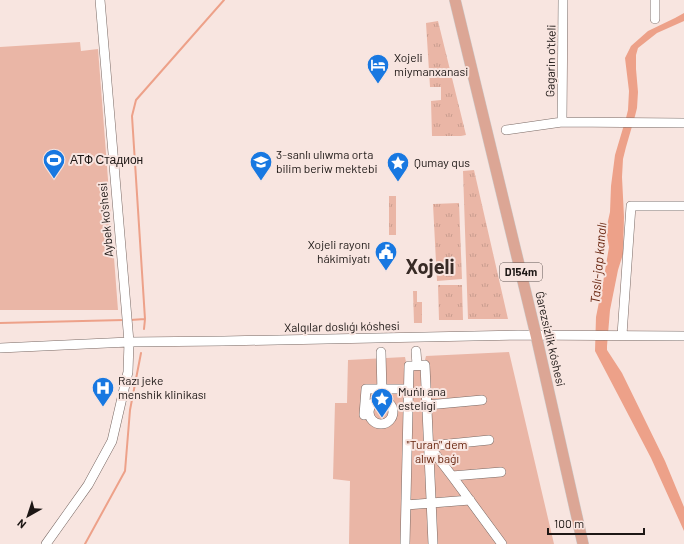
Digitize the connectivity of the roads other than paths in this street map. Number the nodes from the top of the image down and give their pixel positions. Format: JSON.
{"nodes":[{"id":1,"x":100,"y":0,"type":"edge"},
{"id":2,"x":455,"y":0,"type":"edge"},
{"id":3,"x":563,"y":0,"type":"edge"},
{"id":4,"x":655,"y":0,"type":"edge"},
{"id":5,"x":655,"y":19,"type":"dead end"},
{"id":6,"x":562,"y":122,"type":"junction"},
{"id":7,"x":684,"y":122,"type":"edge"},
{"id":8,"x":506,"y":130,"type":"dead end"},
{"id":9,"x":684,"y":206,"type":"edge"},
{"id":10,"x":536,"y":335,"type":"junction"},
{"id":11,"x":622,"y":336,"type":"junction"},
{"id":12,"x":684,"y":336,"type":"edge"},
{"id":13,"x":128,"y":342,"type":"junction"},
{"id":14,"x":0,"y":348,"type":"edge"},
{"id":15,"x":416,"y":350,"type":"dead end"},
{"id":16,"x":381,"y":352,"type":"dead end"},
{"id":17,"x":418,"y":365,"type":"junction"},
{"id":18,"x":409,"y":389,"type":"junction"},
{"id":19,"x":382,"y":399,"type":"junction"},
{"id":20,"x":482,"y":400,"type":"dead end"},
{"id":21,"x":427,"y":405,"type":"junction"},
{"id":22,"x":366,"y":414,"type":"junction"},
{"id":23,"x":489,"y":440,"type":"dead end"},
{"id":24,"x":429,"y":446,"type":"junction"},
{"id":25,"x":501,"y":472,"type":"dead end"},
{"id":26,"x":452,"y":476,"type":"junction"},
{"id":27,"x":470,"y":500,"type":"junction"},
{"id":28,"x":431,"y":503,"type":"junction"},
{"id":29,"x":406,"y":505,"type":"junction"},
{"id":30,"x":46,"y":544,"type":"edge"},
{"id":31,"x":405,"y":544,"type":"edge"},
{"id":32,"x":433,"y":544,"type":"edge"},
{"id":33,"x":502,"y":544,"type":"edge"},
{"id":34,"x":583,"y":544,"type":"edge"}],
"edges":[{"from":1,"to":13,"type":"street","name":"Aybek ko'shesi"},
{"from":2,"to":10,"type":"main road","name":"Ǵarezsizlik kóshesi","number":"D154m"},
{"from":3,"to":6,"type":"street","name":"Gagarin o'tkeli"},
{"from":4,"to":5,"type":"street"},
{"from":6,"to":7,"type":"street"},
{"from":6,"to":8,"type":"street"},
{"from":9,"to":11,"type":"street"},
{"from":10,"to":11,"type":"street","name":"Xalqılar doslıǵı kóshesi"},
{"from":10,"to":13,"type":"street","name":"Xalqılar doslıǵı kóshesi"},
{"from":10,"to":34,"type":"main road","name":"Ǵarezsizlik kóshesi","number":"D154m"},
{"from":11,"to":12,"type":"street","name":"Xalqılar doslıǵı kóshesi"},
{"from":13,"to":14,"type":"street","name":"Xalqılar doslıǵı kóshesi"},
{"from":13,"to":30,"type":"street","name":"Aybek ko'shesi"},
{"from":15,"to":17,"type":"street"},
{"from":16,"to":19,"type":"street"},
{"from":17,"to":18,"type":"street"},
{"from":17,"to":21,"type":"street"},
{"from":18,"to":22,"type":"street"},
{"from":18,"to":29,"type":"street"},
{"from":19,"to":22,"type":"street"},
{"from":19,"to":22,"type":"street"},
{"from":20,"to":21,"type":"street"},
{"from":21,"to":24,"type":"street"},
{"from":23,"to":24,"type":"street"},
{"from":24,"to":26,"type":"street"},
{"from":24,"to":28,"type":"street"},
{"from":25,"to":26,"type":"street"},
{"from":26,"to":27,"type":"street"},
{"from":27,"to":28,"type":"street"},
{"from":27,"to":33,"type":"street"},
{"from":28,"to":29,"type":"street"},
{"from":28,"to":32,"type":"street"},
{"from":29,"to":31,"type":"street"}]}
